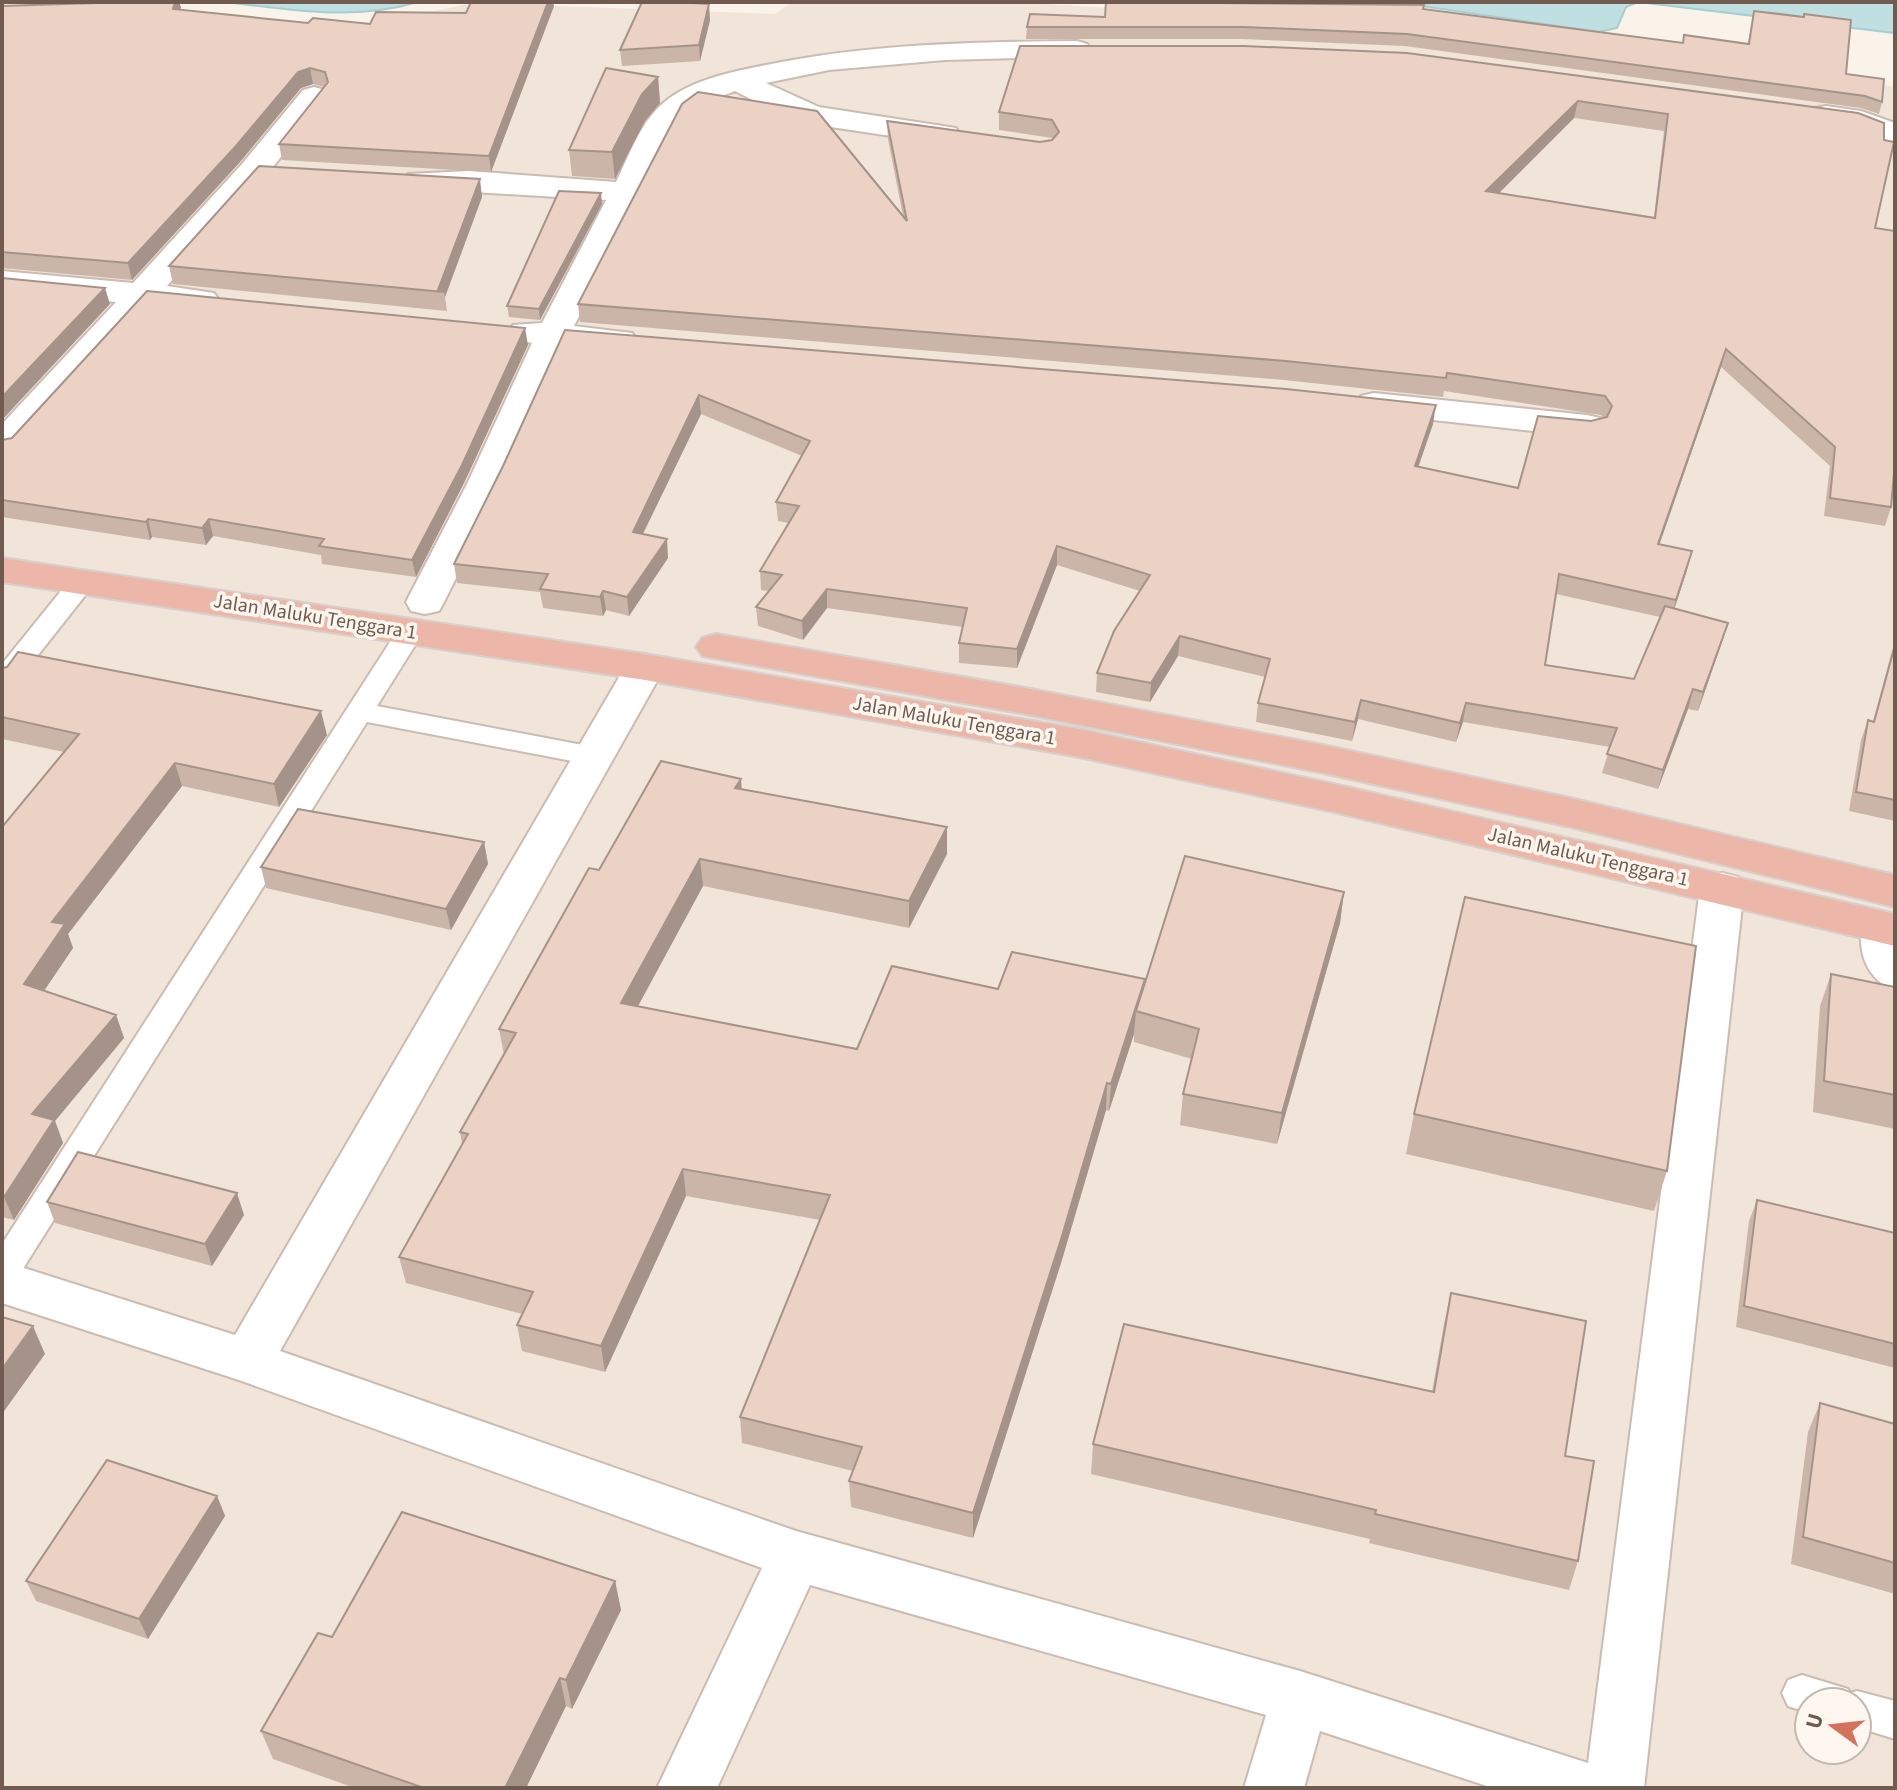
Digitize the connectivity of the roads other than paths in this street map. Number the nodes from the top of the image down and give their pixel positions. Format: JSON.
{"nodes":[{"id":1,"x":1103,"y":50,"type":"edge"},
{"id":2,"x":737,"y":80,"type":"junction"},
{"id":3,"x":314,"y":96,"type":"edge"},
{"id":4,"x":1794,"y":110,"type":"edge"},
{"id":5,"x":1895,"y":134,"type":"edge"},
{"id":6,"x":979,"y":140,"type":"edge"},
{"id":7,"x":395,"y":181,"type":"edge"},
{"id":8,"x":626,"y":192,"type":"junction"},
{"id":9,"x":2,"y":281,"type":"edge"},
{"id":10,"x":142,"y":294,"type":"junction"},
{"id":11,"x":237,"y":303,"type":"edge"},
{"id":12,"x":490,"y":328,"type":"edge"},
{"id":13,"x":553,"y":334,"type":"junction"},
{"id":14,"x":649,"y":342,"type":"edge"},
{"id":15,"x":1348,"y":401,"type":"edge"},
{"id":16,"x":1587,"y":426,"type":"edge"},
{"id":17,"x":2,"y":445,"type":"edge"},
{"id":18,"x":2,"y":539,"type":"edge"},
{"id":19,"x":2,"y":570,"type":"edge"},
{"id":20,"x":82,"y":582,"type":"junction"},
{"id":21,"x":418,"y":617,"type":"junction"},
{"id":22,"x":645,"y":667,"type":"junction"},
{"id":23,"x":2,"y":682,"type":"edge"},
{"id":24,"x":360,"y":712,"type":"junction"},
{"id":25,"x":593,"y":756,"type":"junction"},
{"id":26,"x":1722,"y":888,"type":"junction"},
{"id":27,"x":1889,"y":916,"type":"edge"},
{"id":28,"x":1895,"y":979,"type":"edge"},
{"id":29,"x":2,"y":1273,"type":"edge"},
{"id":30,"x":2,"y":1282,"type":"edge"},
{"id":31,"x":247,"y":1361,"type":"junction"},
{"id":32,"x":796,"y":1556,"type":"junction"},
{"id":33,"x":1300,"y":1698,"type":"junction"},
{"id":34,"x":1873,"y":1714,"type":"edge"},
{"id":35,"x":1895,"y":1720,"type":"edge"},
{"id":36,"x":687,"y":1788,"type":"edge"},
{"id":37,"x":1274,"y":1788,"type":"edge"},
{"id":38,"x":1579,"y":1788,"type":"edge"},
{"id":39,"x":1614,"y":1788,"type":"edge"}],
"edges":[{"from":1,"to":2,"type":"street"},
{"from":2,"to":6,"type":"street"},
{"from":2,"to":8,"type":"street"},
{"from":3,"to":10,"type":"street"},
{"from":4,"to":5,"type":"street"},
{"from":7,"to":8,"type":"street"},
{"from":8,"to":13,"type":"street"},
{"from":9,"to":10,"type":"street"},
{"from":10,"to":11,"type":"street"},
{"from":10,"to":17,"type":"street"},
{"from":12,"to":13,"type":"street"},
{"from":13,"to":14,"type":"street"},
{"from":13,"to":21,"type":"street"},
{"from":15,"to":16,"type":"street"},
{"from":18,"to":21,"type":"highway","name":"Jalan Maluku Tenggara 1"},
{"from":19,"to":20,"type":"highway","name":"Jalan Maluku Tenggara 1"},
{"from":20,"to":21,"type":"highway","name":"Jalan Maluku Tenggara 1"},
{"from":20,"to":23,"type":"lane"},
{"from":21,"to":22,"type":"highway","name":"Jalan Maluku Tenggara 1"},
{"from":21,"to":24,"type":"lane"},
{"from":21,"to":27,"type":"highway","name":"Jalan Maluku Tenggara 1"},
{"from":22,"to":25,"type":"street"},
{"from":22,"to":26,"type":"highway","name":"Jalan Maluku Tenggara 1"},
{"from":24,"to":25,"type":"lane"},
{"from":24,"to":29,"type":"lane"},
{"from":25,"to":31,"type":"street"},
{"from":26,"to":27,"type":"highway","name":"Jalan Maluku Tenggara 1"},
{"from":26,"to":39,"type":"street"},
{"from":27,"to":28,"type":"lane"},
{"from":30,"to":31,"type":"street"},
{"from":31,"to":32,"type":"street"},
{"from":32,"to":33,"type":"street"},
{"from":32,"to":36,"type":"street"},
{"from":33,"to":37,"type":"street"},
{"from":33,"to":38,"type":"street"},
{"from":34,"to":35,"type":"lane"}]}
